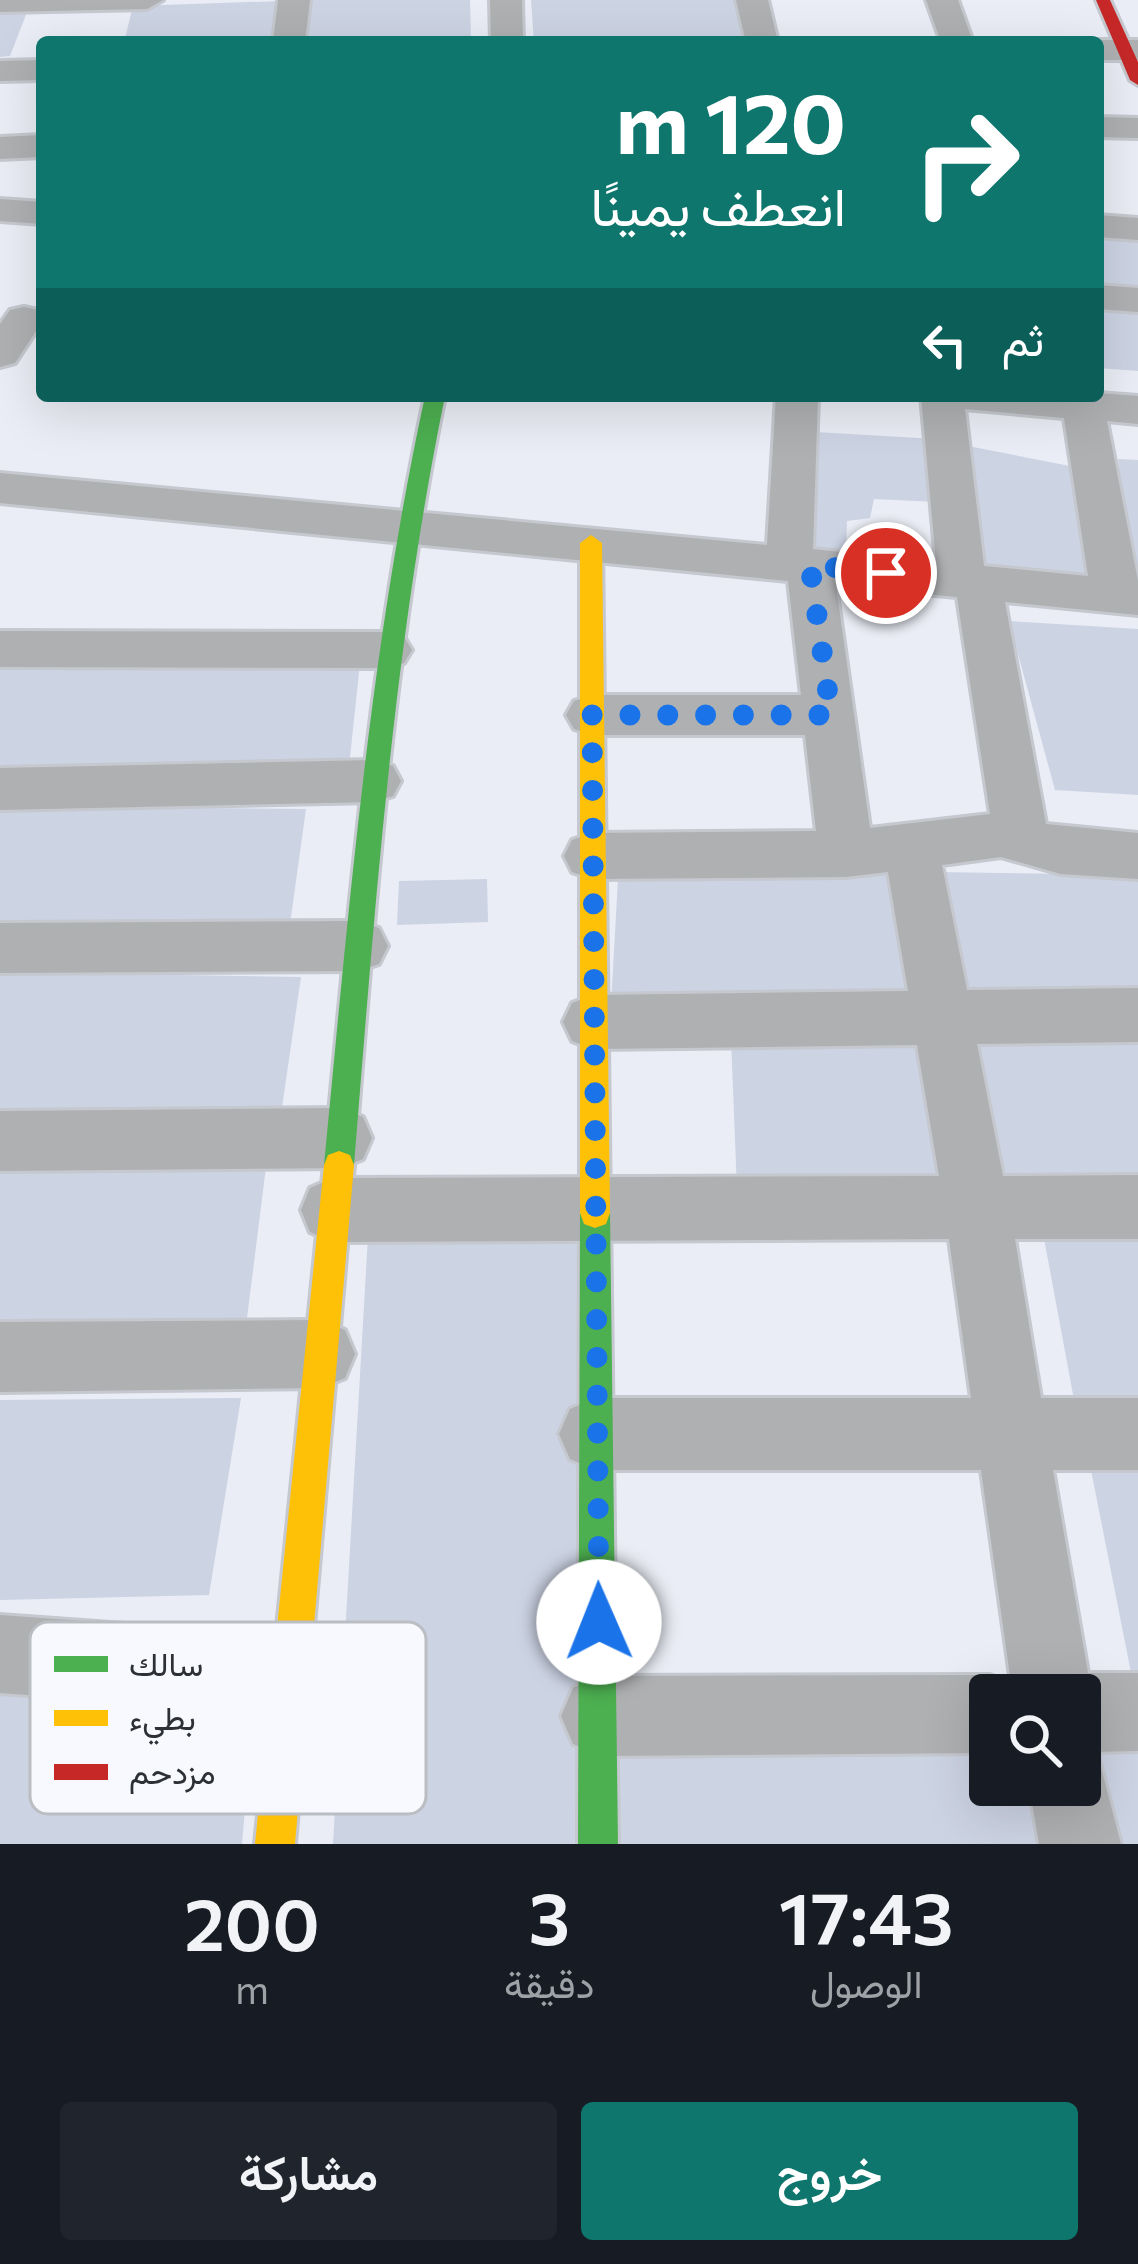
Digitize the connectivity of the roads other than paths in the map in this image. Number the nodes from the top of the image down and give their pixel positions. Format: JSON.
{"nodes":[{"id":1,"x":126,"y":0,"type":"edge"},
{"id":2,"x":148,"y":0,"type":"edge"},
{"id":3,"x":293,"y":0,"type":"edge"},
{"id":4,"x":506,"y":0,"type":"edge"},
{"id":5,"x":752,"y":0,"type":"edge"},
{"id":6,"x":942,"y":0,"type":"edge"},
{"id":7,"x":1103,"y":0,"type":"edge"},
{"id":8,"x":0,"y":3,"type":"edge"},
{"id":9,"x":119,"y":36,"type":"edge"},
{"id":10,"x":290,"y":36,"type":"edge"},
{"id":11,"x":507,"y":36,"type":"edge"},
{"id":12,"x":761,"y":36,"type":"edge"},
{"id":13,"x":955,"y":36,"type":"edge"},
{"id":14,"x":1125,"y":58,"type":"edge"},
{"id":15,"x":36,"y":70,"type":"edge"},
{"id":16,"x":0,"y":71,"type":"edge"},
{"id":17,"x":1104,"y":128,"type":"edge"},
{"id":18,"x":1138,"y":128,"type":"edge"},
{"id":19,"x":36,"y":146,"type":"edge"},
{"id":20,"x":0,"y":148,"type":"edge"},
{"id":21,"x":0,"y":210,"type":"edge"},
{"id":22,"x":36,"y":213,"type":"edge"},
{"id":23,"x":1104,"y":226,"type":"edge"},
{"id":24,"x":1138,"y":229,"type":"edge"},
{"id":25,"x":1104,"y":297,"type":"edge"},
{"id":26,"x":1138,"y":300,"type":"edge"},
{"id":27,"x":22,"y":318,"type":"edge"},
{"id":28,"x":0,"y":354,"type":"edge"},
{"id":29,"x":434,"y":402,"type":"edge"},
{"id":30,"x":796,"y":402,"type":"edge"},
{"id":31,"x":943,"y":402,"type":"edge"},
{"id":32,"x":1044,"y":402,"type":"edge"},
{"id":33,"x":1083,"y":405,"type":"junction"},
{"id":34,"x":1138,"y":410,"type":"edge"},
{"id":35,"x":0,"y":488,"type":"edge"},
{"id":36,"x":405,"y":524,"type":"junction"},
{"id":37,"x":591,"y":543,"type":"junction"},
{"id":38,"x":800,"y":564,"type":"junction"},
{"id":39,"x":970,"y":581,"type":"junction"},
{"id":40,"x":1127,"y":597,"type":"edge"},
{"id":41,"x":0,"y":649,"type":"edge"},
{"id":42,"x":387,"y":650,"type":"junction"},
{"id":43,"x":592,"y":715,"type":"junction"},
{"id":44,"x":831,"y":715,"type":"junction"},
{"id":45,"x":374,"y":781,"type":"junction"},
{"id":46,"x":0,"y":789,"type":"edge"},
{"id":47,"x":1022,"y":837,"type":"junction"},
{"id":48,"x":910,"y":844,"type":"junction"},
{"id":49,"x":846,"y":854,"type":"junction"},
{"id":50,"x":592,"y":856,"type":"junction"},
{"id":51,"x":1138,"y":856,"type":"edge"},
{"id":52,"x":359,"y":946,"type":"junction"},
{"id":53,"x":0,"y":948,"type":"edge"},
{"id":54,"x":1138,"y":1015,"type":"edge"},
{"id":55,"x":943,"y":1018,"type":"junction"},
{"id":56,"x":593,"y":1022,"type":"junction"},
{"id":57,"x":340,"y":1138,"type":"junction"},
{"id":58,"x":0,"y":1141,"type":"edge"},
{"id":59,"x":1138,"y":1207,"type":"edge"},
{"id":60,"x":593,"y":1208,"type":"junction"},
{"id":61,"x":977,"y":1209,"type":"junction"},
{"id":62,"x":333,"y":1210,"type":"junction"},
{"id":63,"x":320,"y":1354,"type":"junction"},
{"id":64,"x":0,"y":1357,"type":"edge"},
{"id":65,"x":1012,"y":1432,"type":"junction"},
{"id":66,"x":595,"y":1434,"type":"junction"},
{"id":67,"x":1138,"y":1434,"type":"edge"},
{"id":68,"x":295,"y":1622,"type":"edge"},
{"id":69,"x":0,"y":1654,"type":"edge"},
{"id":70,"x":30,"y":1656,"type":"edge"},
{"id":71,"x":1049,"y":1674,"type":"edge"},
{"id":72,"x":1138,"y":1712,"type":"edge"},
{"id":73,"x":1101,"y":1713,"type":"edge"},
{"id":74,"x":969,"y":1714,"type":"edge"},
{"id":75,"x":601,"y":1716,"type":"junction"},
{"id":76,"x":1073,"y":1806,"type":"edge"},
{"id":77,"x":278,"y":1814,"type":"edge"},
{"id":78,"x":275,"y":1844,"type":"edge"},
{"id":79,"x":598,"y":1844,"type":"edge"},
{"id":80,"x":1079,"y":1844,"type":"edge"}],
"edges":[{"from":1,"to":2,"type":"street"},
{"from":1,"to":8,"type":"street"},
{"from":1,"to":9,"type":"street"},
{"from":3,"to":10,"type":"street"},
{"from":4,"to":11,"type":"street"},
{"from":5,"to":12,"type":"street"},
{"from":6,"to":13,"type":"street"},
{"from":7,"to":14,"type":"street"},
{"from":15,"to":16,"type":"street"},
{"from":17,"to":18,"type":"street"},
{"from":19,"to":20,"type":"street"},
{"from":21,"to":22,"type":"street"},
{"from":23,"to":24,"type":"street"},
{"from":25,"to":26,"type":"street"},
{"from":27,"to":28,"type":"street"},
{"from":29,"to":36,"type":"street"},
{"from":30,"to":38,"type":"street"},
{"from":31,"to":39,"type":"street"},
{"from":32,"to":33,"type":"street"},
{"from":33,"to":34,"type":"street"},
{"from":33,"to":40,"type":"street"},
{"from":35,"to":36,"type":"street"},
{"from":36,"to":37,"type":"street"},
{"from":36,"to":42,"type":"street"},
{"from":37,"to":38,"type":"street"},
{"from":37,"to":43,"type":"street"},
{"from":38,"to":39,"type":"street"},
{"from":38,"to":44,"type":"street"},
{"from":39,"to":40,"type":"street"},
{"from":39,"to":47,"type":"street"},
{"from":41,"to":42,"type":"street"},
{"from":42,"to":45,"type":"street"},
{"from":43,"to":44,"type":"street"},
{"from":43,"to":50,"type":"street"},
{"from":44,"to":49,"type":"street"},
{"from":45,"to":46,"type":"street"},
{"from":45,"to":52,"type":"street"},
{"from":47,"to":48,"type":"street"},
{"from":47,"to":51,"type":"street"},
{"from":48,"to":49,"type":"street"},
{"from":48,"to":55,"type":"street"},
{"from":49,"to":50,"type":"street"},
{"from":50,"to":56,"type":"street"},
{"from":52,"to":53,"type":"street"},
{"from":52,"to":57,"type":"street"},
{"from":54,"to":55,"type":"street"},
{"from":55,"to":56,"type":"street"},
{"from":55,"to":61,"type":"street"},
{"from":56,"to":60,"type":"street"},
{"from":57,"to":58,"type":"street"},
{"from":57,"to":62,"type":"street"},
{"from":59,"to":61,"type":"street"},
{"from":60,"to":61,"type":"street"},
{"from":60,"to":62,"type":"street"},
{"from":60,"to":66,"type":"street"},
{"from":61,"to":65,"type":"street"},
{"from":62,"to":63,"type":"street"},
{"from":63,"to":64,"type":"street"},
{"from":63,"to":68,"type":"street"},
{"from":65,"to":66,"type":"street"},
{"from":65,"to":67,"type":"street"},
{"from":65,"to":71,"type":"street"},
{"from":66,"to":75,"type":"street"},
{"from":69,"to":70,"type":"street"},
{"from":72,"to":73,"type":"street"},
{"from":74,"to":75,"type":"street"},
{"from":75,"to":79,"type":"street"},
{"from":76,"to":80,"type":"street"},
{"from":77,"to":78,"type":"street"}]}
